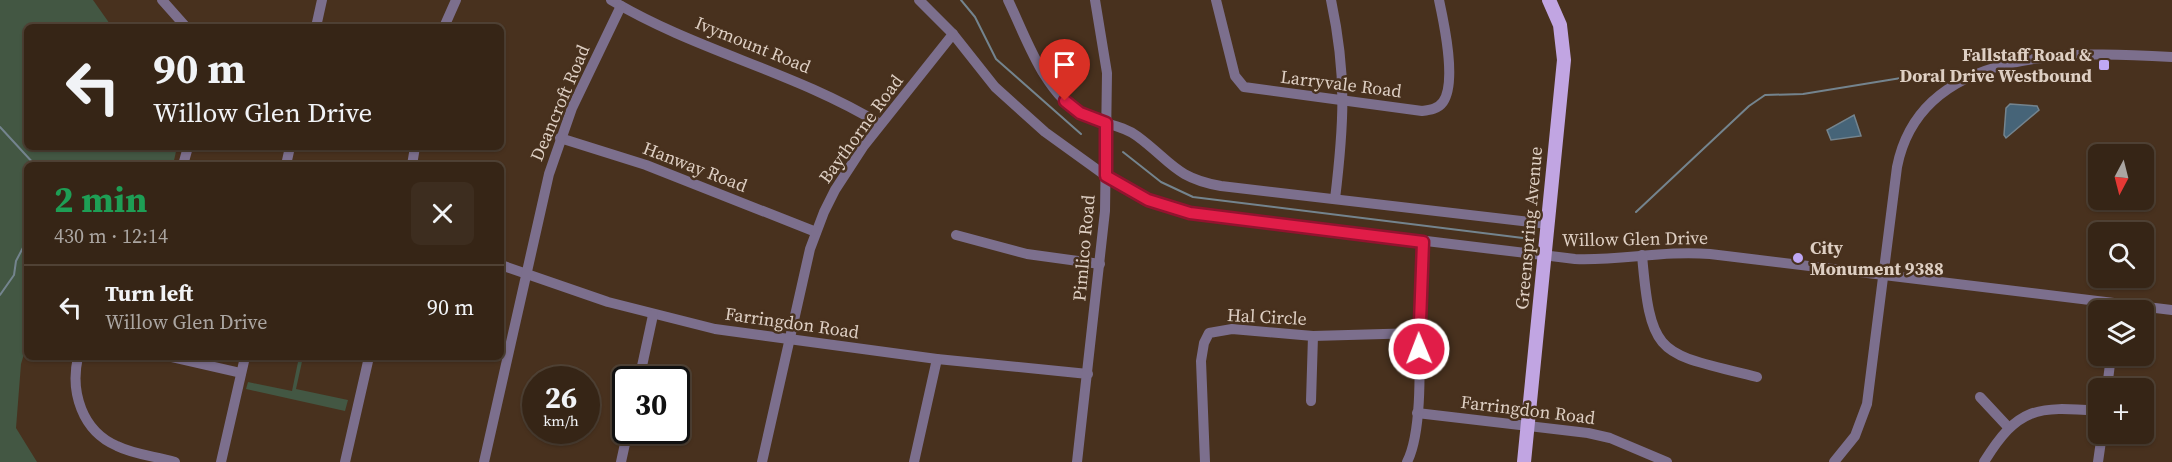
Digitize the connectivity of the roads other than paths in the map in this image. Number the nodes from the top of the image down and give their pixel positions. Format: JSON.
{"nodes":[{"id":1,"x":162,"y":0,"type":"edge"},
{"id":2,"x":322,"y":0,"type":"edge"},
{"id":3,"x":456,"y":0,"type":"edge"},
{"id":4,"x":611,"y":0,"type":"edge"},
{"id":5,"x":919,"y":0,"type":"edge"},
{"id":6,"x":1008,"y":0,"type":"edge"},
{"id":7,"x":1095,"y":0,"type":"edge"},
{"id":8,"x":1216,"y":0,"type":"edge"},
{"id":9,"x":1331,"y":0,"type":"edge"},
{"id":10,"x":1439,"y":0,"type":"edge"},
{"id":11,"x":1549,"y":0,"type":"edge"},
{"id":12,"x":621,"y":6,"type":"junction"},
{"id":13,"x":183,"y":24,"type":"edge"},
{"id":14,"x":317,"y":24,"type":"edge"},
{"id":15,"x":445,"y":24,"type":"edge"},
{"id":16,"x":953,"y":34,"type":"junction"},
{"id":17,"x":2172,"y":57,"type":"edge"},
{"id":18,"x":1344,"y":100,"type":"junction"},
{"id":19,"x":1106,"y":123,"type":"junction"},
{"id":20,"x":880,"y":124,"type":"junction"},
{"id":21,"x":560,"y":138,"type":"junction"},
{"id":22,"x":1106,"y":176,"type":"junction"},
{"id":23,"x":1335,"y":199,"type":"junction"},
{"id":24,"x":1548,"y":224,"type":"junction"},
{"id":25,"x":816,"y":232,"type":"junction"},
{"id":26,"x":956,"y":235,"type":"dead end"},
{"id":27,"x":1423,"y":242,"type":"junction"},
{"id":28,"x":1642,"y":255,"type":"junction"},
{"id":29,"x":1545,"y":256,"type":"junction"},
{"id":30,"x":1100,"y":264,"type":"junction"},
{"id":31,"x":504,"y":266,"type":"edge"},
{"id":32,"x":526,"y":274,"type":"junction"},
{"id":33,"x":1884,"y":274,"type":"junction"},
{"id":34,"x":2088,"y":303,"type":"edge"},
{"id":35,"x":2154,"y":309,"type":"edge"},
{"id":36,"x":2172,"y":310,"type":"edge"},
{"id":37,"x":653,"y":315,"type":"junction"},
{"id":38,"x":1419,"y":333,"type":"junction"},
{"id":39,"x":1313,"y":336,"type":"junction"},
{"id":40,"x":789,"y":340,"type":"junction"},
{"id":41,"x":937,"y":359,"type":"junction"},
{"id":42,"x":77,"y":360,"type":"edge"},
{"id":43,"x":184,"y":360,"type":"edge"},
{"id":44,"x":244,"y":360,"type":"edge"},
{"id":45,"x":368,"y":360,"type":"edge"},
{"id":46,"x":642,"y":366,"type":"edge"},
{"id":47,"x":242,"y":373,"type":"junction"},
{"id":48,"x":1088,"y":374,"type":"junction"},
{"id":49,"x":1757,"y":377,"type":"dead end"},
{"id":50,"x":1980,"y":398,"type":"dead end"},
{"id":51,"x":1311,"y":400,"type":"dead end"},
{"id":52,"x":2088,"y":411,"type":"edge"},
{"id":53,"x":1417,"y":413,"type":"junction"},
{"id":54,"x":1528,"y":425,"type":"junction"},
{"id":55,"x":2008,"y":427,"type":"junction"},
{"id":56,"x":625,"y":444,"type":"edge"},
{"id":57,"x":2101,"y":444,"type":"edge"},
{"id":58,"x":1646,"y":457,"type":"edge"},
{"id":59,"x":175,"y":462,"type":"edge"},
{"id":60,"x":221,"y":462,"type":"edge"},
{"id":61,"x":345,"y":462,"type":"edge"},
{"id":62,"x":484,"y":462,"type":"edge"},
{"id":63,"x":621,"y":462,"type":"edge"},
{"id":64,"x":762,"y":462,"type":"edge"},
{"id":65,"x":914,"y":462,"type":"edge"},
{"id":66,"x":1077,"y":462,"type":"edge"},
{"id":67,"x":1205,"y":462,"type":"edge"},
{"id":68,"x":1407,"y":462,"type":"edge"},
{"id":69,"x":1524,"y":462,"type":"edge"},
{"id":70,"x":1667,"y":462,"type":"edge"},
{"id":71,"x":1834,"y":462,"type":"edge"},
{"id":72,"x":1984,"y":462,"type":"edge"},
{"id":73,"x":2098,"y":462,"type":"edge"}],
"edges":[{"from":1,"to":13,"type":"street"},
{"from":2,"to":14,"type":"street"},
{"from":3,"to":15,"type":"street"},
{"from":4,"to":12,"type":"street","name":"Ivymount Road"},
{"from":5,"to":16,"type":"street","name":"Willow Glen Drive"},
{"from":6,"to":19,"type":"street","name":"Willow Glen Drive"},
{"from":7,"to":19,"type":"street","name":"Pimlico Road"},
{"from":8,"to":18,"type":"street","name":"Larryvale Road"},
{"from":9,"to":18,"type":"street"},
{"from":10,"to":18,"type":"street","name":"Larryvale Road"},
{"from":11,"to":24,"type":"main road","name":"Greenspring Avenue"},
{"from":12,"to":20,"type":"street","name":"Ivymount Road"},
{"from":12,"to":21,"type":"street","name":"Deancroft Road"},
{"from":16,"to":20,"type":"street","name":"Baythorne Road"},
{"from":16,"to":22,"type":"street","name":"Willow Glen Drive"},
{"from":17,"to":33,"type":"street"},
{"from":18,"to":23,"type":"street"},
{"from":19,"to":22,"type":"street","name":"Pimlico Road"},
{"from":19,"to":23,"type":"street","name":"Willow Glen Drive"},
{"from":20,"to":25,"type":"street","name":"Baythorne Road"},
{"from":21,"to":25,"type":"street","name":"Hanway Road"},
{"from":21,"to":32,"type":"street","name":"Deancroft Road"},
{"from":22,"to":27,"type":"street","name":"Willow Glen Drive"},
{"from":22,"to":30,"type":"street","name":"Pimlico Road"},
{"from":23,"to":24,"type":"street","name":"Willow Glen Drive"},
{"from":24,"to":29,"type":"main road","name":"Greenspring Avenue"},
{"from":25,"to":40,"type":"street","name":"Baythorne Road"},
{"from":26,"to":30,"type":"street"},
{"from":27,"to":29,"type":"street","name":"Willow Glen Drive"},
{"from":27,"to":38,"type":"street"},
{"from":28,"to":29,"type":"street","name":"Willow Glen Drive"},
{"from":28,"to":33,"type":"street","name":"Willow Glen Drive"},
{"from":28,"to":49,"type":"street"},
{"from":29,"to":54,"type":"main road","name":"Greenspring Avenue"},
{"from":30,"to":48,"type":"street","name":"Pimlico Road"},
{"from":31,"to":32,"type":"street","name":"Farringdon Road"},
{"from":32,"to":37,"type":"street","name":"Farringdon Road"},
{"from":32,"to":62,"type":"street","name":"Deancroft Road"},
{"from":33,"to":34,"type":"street","name":"Willow Glen Drive"},
{"from":33,"to":71,"type":"street"},
{"from":35,"to":36,"type":"street","name":"Willow Glen Drive"},
{"from":37,"to":40,"type":"street","name":"Farringdon Road"},
{"from":37,"to":46,"type":"street"},
{"from":38,"to":39,"type":"street","name":"Hal Circle"},
{"from":38,"to":53,"type":"street"},
{"from":39,"to":51,"type":"street"},
{"from":39,"to":67,"type":"street","name":"Hal Circle"},
{"from":40,"to":41,"type":"street","name":"Farringdon Road"},
{"from":40,"to":64,"type":"street","name":"Baythorne Road"},
{"from":41,"to":48,"type":"street","name":"Farringdon Road"},
{"from":41,"to":65,"type":"street"},
{"from":42,"to":59,"type":"street"},
{"from":43,"to":47,"type":"street"},
{"from":44,"to":47,"type":"street"},
{"from":45,"to":61,"type":"street"},
{"from":47,"to":60,"type":"street"},
{"from":48,"to":66,"type":"street","name":"Pimlico Road"},
{"from":50,"to":55,"type":"street"},
{"from":52,"to":55,"type":"street"},
{"from":53,"to":54,"type":"street","name":"Farringdon Road"},
{"from":53,"to":68,"type":"street"},
{"from":54,"to":58,"type":"street","name":"Farringdon Road"},
{"from":54,"to":69,"type":"main road","name":"Greenspring Avenue"},
{"from":55,"to":72,"type":"street"},
{"from":56,"to":63,"type":"street"},
{"from":57,"to":73,"type":"street"},
{"from":58,"to":70,"type":"street","name":"Farringdon Road"}]}
